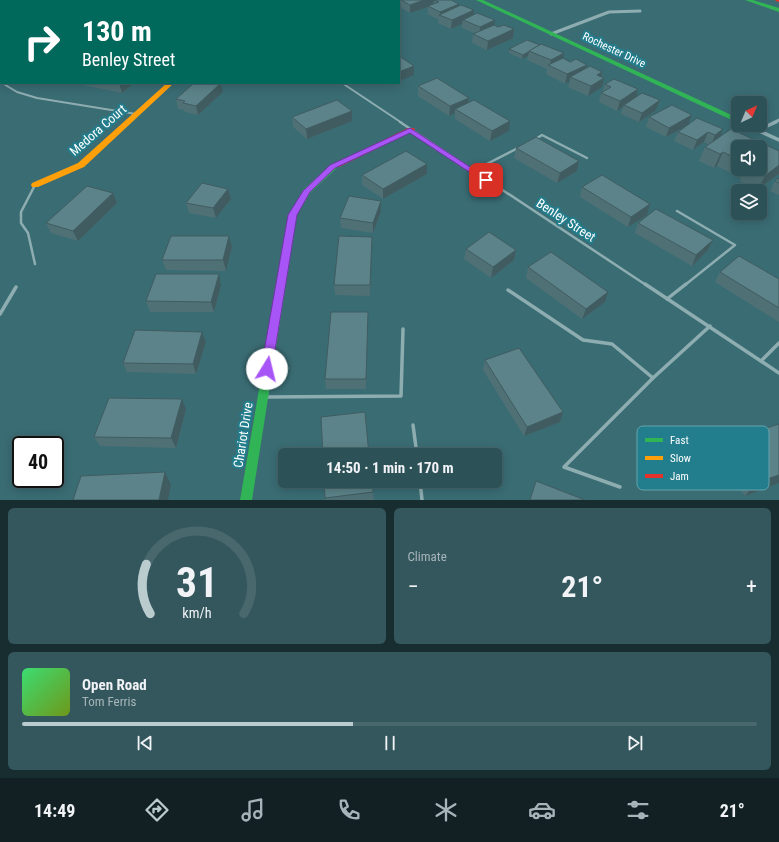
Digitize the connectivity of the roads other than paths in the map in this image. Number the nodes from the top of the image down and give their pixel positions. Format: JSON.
{"nodes":[{"id":1,"x":479,"y":0,"type":"edge"},
{"id":2,"x":748,"y":0,"type":"edge"},
{"id":3,"x":779,"y":10,"type":"edge"},
{"id":4,"x":640,"y":11,"type":"dead end"},
{"id":5,"x":551,"y":34,"type":"junction"},
{"id":6,"x":4,"y":84,"type":"edge"},
{"id":7,"x":171,"y":84,"type":"edge"},
{"id":8,"x":343,"y":84,"type":"edge"},
{"id":9,"x":136,"y":114,"type":"junction"},
{"id":10,"x":731,"y":118,"type":"edge"},
{"id":11,"x":779,"y":120,"type":"edge"},
{"id":12,"x":767,"y":126,"type":"edge"},
{"id":13,"x":410,"y":130,"type":"junction"},
{"id":14,"x":762,"y":132,"type":"edge"},
{"id":15,"x":779,"y":140,"type":"edge"},
{"id":16,"x":529,"y":142,"type":"edge"},
{"id":17,"x":522,"y":146,"type":"edge"},
{"id":18,"x":587,"y":158,"type":"dead end"},
{"id":19,"x":473,"y":171,"type":"junction"},
{"id":20,"x":35,"y":185,"type":"joint"},
{"id":21,"x":677,"y":211,"type":"dead end"},
{"id":22,"x":35,"y":264,"type":"dead end"},
{"id":23,"x":16,"y":287,"type":"dead end"},
{"id":24,"x":508,"y":290,"type":"dead end"},
{"id":25,"x":667,"y":299,"type":"junction"},
{"id":26,"x":0,"y":314,"type":"edge"},
{"id":27,"x":710,"y":326,"type":"junction"},
{"id":28,"x":403,"y":329,"type":"dead end"},
{"id":29,"x":779,"y":343,"type":"edge"},
{"id":30,"x":761,"y":361,"type":"junction"},
{"id":31,"x":779,"y":373,"type":"edge"},
{"id":32,"x":653,"y":378,"type":"junction"},
{"id":33,"x":262,"y":397,"type":"junction"},
{"id":34,"x":414,"y":425,"type":"dead end"},
{"id":35,"x":416,"y":448,"type":"edge"},
{"id":36,"x":620,"y":487,"type":"dead end"},
{"id":37,"x":421,"y":488,"type":"edge"},
{"id":38,"x":246,"y":500,"type":"edge"},
{"id":39,"x":422,"y":500,"type":"edge"}],
"edges":[{"from":1,"to":5,"type":"street","name":"Rochester Drive"},
{"from":2,"to":3,"type":"street"},
{"from":4,"to":5,"type":"street"},
{"from":5,"to":10,"type":"street","name":"Rochester Drive"},
{"from":6,"to":9,"type":"lane"},
{"from":7,"to":9,"type":"street","name":"Medora Court"},
{"from":8,"to":13,"type":"lane","name":"Benley Street"},
{"from":9,"to":20,"type":"street","name":"Medora Court"},
{"from":11,"to":12,"type":"street"},
{"from":13,"to":19,"type":"lane","name":"Benley Street"},
{"from":13,"to":33,"type":"street","name":"Chariot Drive"},
{"from":14,"to":15,"type":"street"},
{"from":16,"to":18,"type":"lane"},
{"from":17,"to":19,"type":"lane"},
{"from":19,"to":25,"type":"lane","name":"Benley Street"},
{"from":20,"to":22,"type":"lane"},
{"from":21,"to":25,"type":"lane"},
{"from":23,"to":26,"type":"lane"},
{"from":24,"to":32,"type":"lane"},
{"from":25,"to":27,"type":"lane","name":"Benley Street"},
{"from":27,"to":30,"type":"lane","name":"Benley Street"},
{"from":27,"to":32,"type":"lane"},
{"from":28,"to":33,"type":"lane"},
{"from":29,"to":30,"type":"lane"},
{"from":30,"to":31,"type":"lane","name":"Benley Street"},
{"from":32,"to":36,"type":"lane"},
{"from":33,"to":38,"type":"street","name":"Chariot Drive"},
{"from":34,"to":35,"type":"lane"},
{"from":37,"to":39,"type":"lane"}]}
